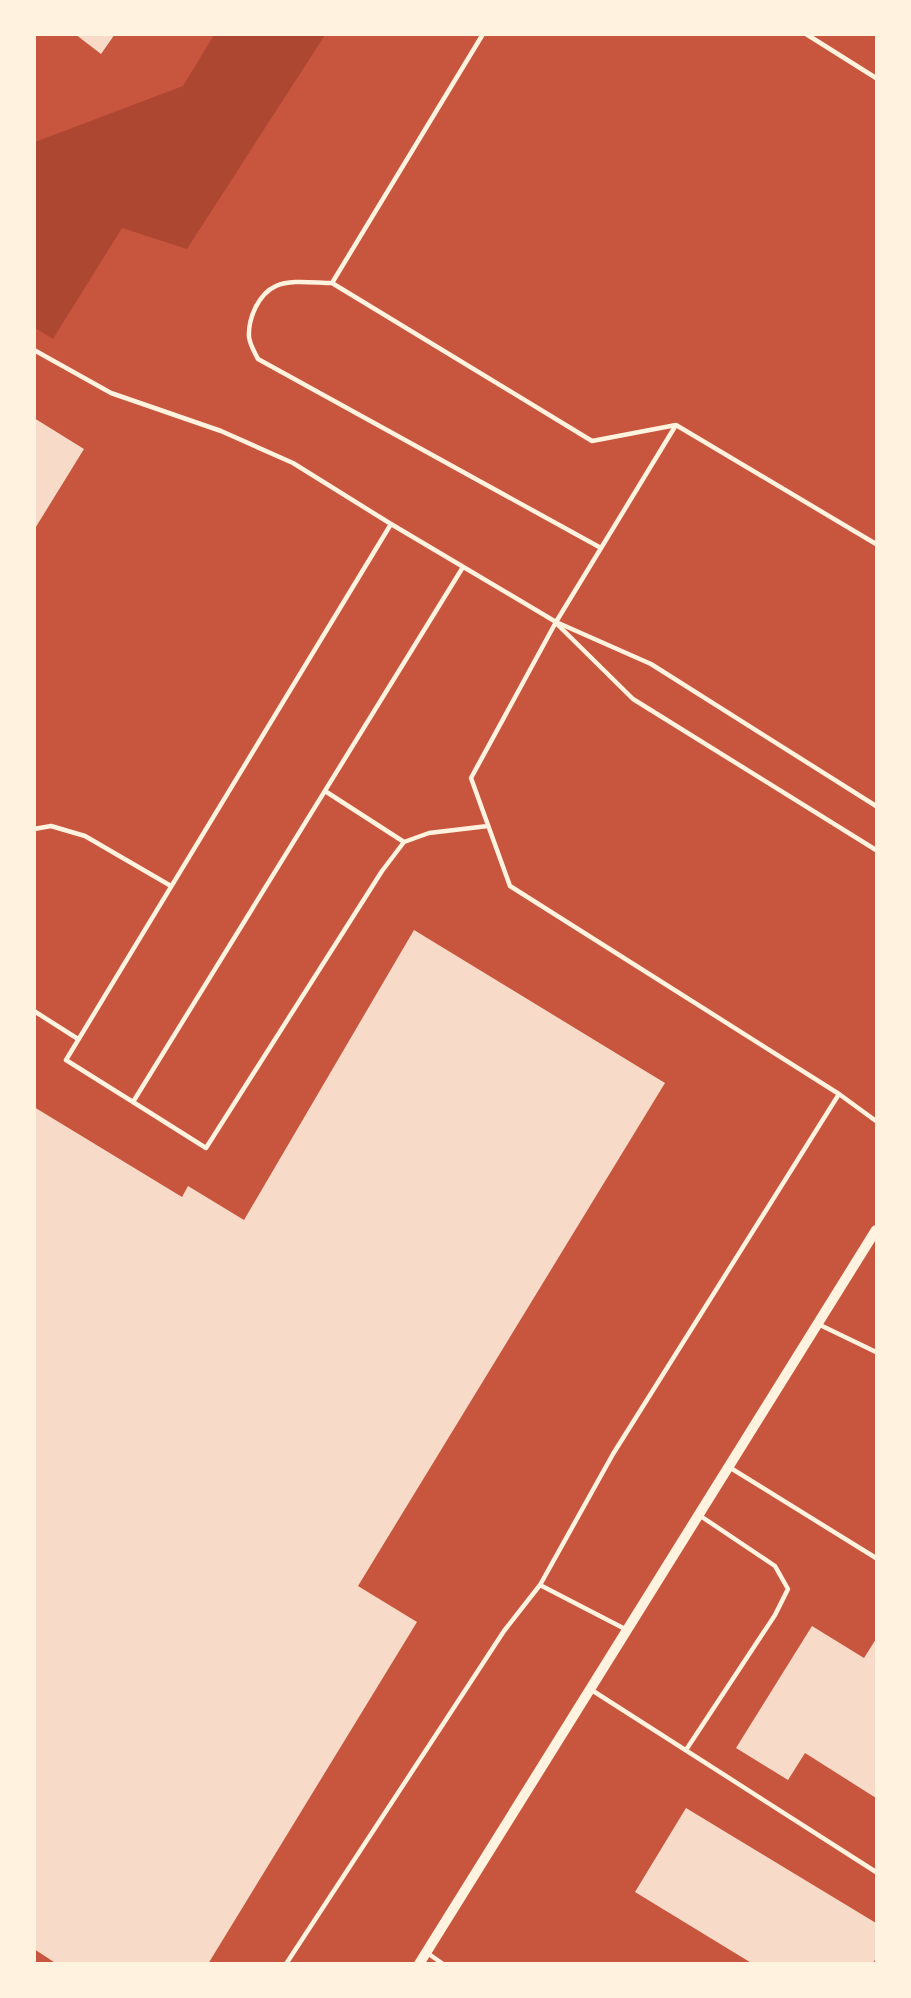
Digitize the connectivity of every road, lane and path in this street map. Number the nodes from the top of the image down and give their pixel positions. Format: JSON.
{"nodes":[{"id":1,"x":483,"y":34,"type":"edge"},
{"id":2,"x":806,"y":34,"type":"edge"},
{"id":3,"x":876,"y":78,"type":"edge"},
{"id":4,"x":332,"y":283,"type":"junction"},
{"id":5,"x":34,"y":350,"type":"edge"},
{"id":6,"x":676,"y":426,"type":"junction"},
{"id":7,"x":391,"y":524,"type":"junction"},
{"id":8,"x":876,"y":544,"type":"edge"},
{"id":9,"x":601,"y":549,"type":"junction"},
{"id":10,"x":463,"y":567,"type":"junction"},
{"id":11,"x":556,"y":622,"type":"junction"},
{"id":12,"x":325,"y":791,"type":"junction"},
{"id":13,"x":876,"y":806,"type":"edge"},
{"id":14,"x":488,"y":826,"type":"junction"},
{"id":15,"x":34,"y":828,"type":"edge"},
{"id":16,"x":404,"y":842,"type":"junction"},
{"id":17,"x":876,"y":850,"type":"edge"},
{"id":18,"x":171,"y":886,"type":"junction"},
{"id":19,"x":34,"y":1011,"type":"edge"},
{"id":20,"x":78,"y":1040,"type":"junction"},
{"id":21,"x":839,"y":1094,"type":"junction"},
{"id":22,"x":133,"y":1102,"type":"junction"},
{"id":23,"x":876,"y":1121,"type":"edge"},
{"id":24,"x":876,"y":1230,"type":"edge"},
{"id":25,"x":818,"y":1324,"type":"junction"},
{"id":26,"x":876,"y":1352,"type":"edge"},
{"id":27,"x":729,"y":1467,"type":"junction"},
{"id":28,"x":699,"y":1515,"type":"junction"},
{"id":29,"x":876,"y":1558,"type":"edge"},
{"id":30,"x":540,"y":1585,"type":"junction"},
{"id":31,"x":627,"y":1630,"type":"junction"},
{"id":32,"x":590,"y":1689,"type":"junction"},
{"id":33,"x":686,"y":1750,"type":"junction"},
{"id":34,"x":876,"y":1872,"type":"edge"},
{"id":35,"x":426,"y":1952,"type":"junction"},
{"id":36,"x":286,"y":1964,"type":"edge"},
{"id":37,"x":418,"y":1964,"type":"edge"},
{"id":38,"x":443,"y":1964,"type":"edge"}],
"edges":[{"from":1,"to":4,"type":"lane"},
{"from":2,"to":3,"type":"lane"},
{"from":4,"to":6,"type":"lane"},
{"from":4,"to":9,"type":"lane"},
{"from":5,"to":7,"type":"lane"},
{"from":6,"to":8,"type":"lane"},
{"from":6,"to":9,"type":"lane"},
{"from":7,"to":10,"type":"lane"},
{"from":7,"to":18,"type":"lane"},
{"from":9,"to":11,"type":"lane"},
{"from":10,"to":11,"type":"lane"},
{"from":10,"to":12,"type":"lane"},
{"from":11,"to":13,"type":"lane"},
{"from":11,"to":14,"type":"lane"},
{"from":11,"to":17,"type":"lane"},
{"from":12,"to":16,"type":"lane"},
{"from":12,"to":22,"type":"lane"},
{"from":14,"to":16,"type":"lane"},
{"from":14,"to":21,"type":"lane"},
{"from":15,"to":18,"type":"lane"},
{"from":16,"to":22,"type":"lane"},
{"from":18,"to":20,"type":"lane"},
{"from":19,"to":20,"type":"lane"},
{"from":20,"to":22,"type":"lane"},
{"from":21,"to":23,"type":"lane"},
{"from":21,"to":30,"type":"lane"},
{"from":24,"to":25,"type":"street"},
{"from":25,"to":26,"type":"lane"},
{"from":25,"to":27,"type":"street"},
{"from":27,"to":28,"type":"street"},
{"from":27,"to":29,"type":"lane"},
{"from":28,"to":31,"type":"street"},
{"from":28,"to":33,"type":"lane"},
{"from":30,"to":31,"type":"lane"},
{"from":30,"to":36,"type":"lane"},
{"from":31,"to":32,"type":"street"},
{"from":32,"to":33,"type":"lane"},
{"from":32,"to":35,"type":"street"},
{"from":33,"to":34,"type":"lane"},
{"from":35,"to":37,"type":"street"},
{"from":35,"to":38,"type":"lane"}]}
